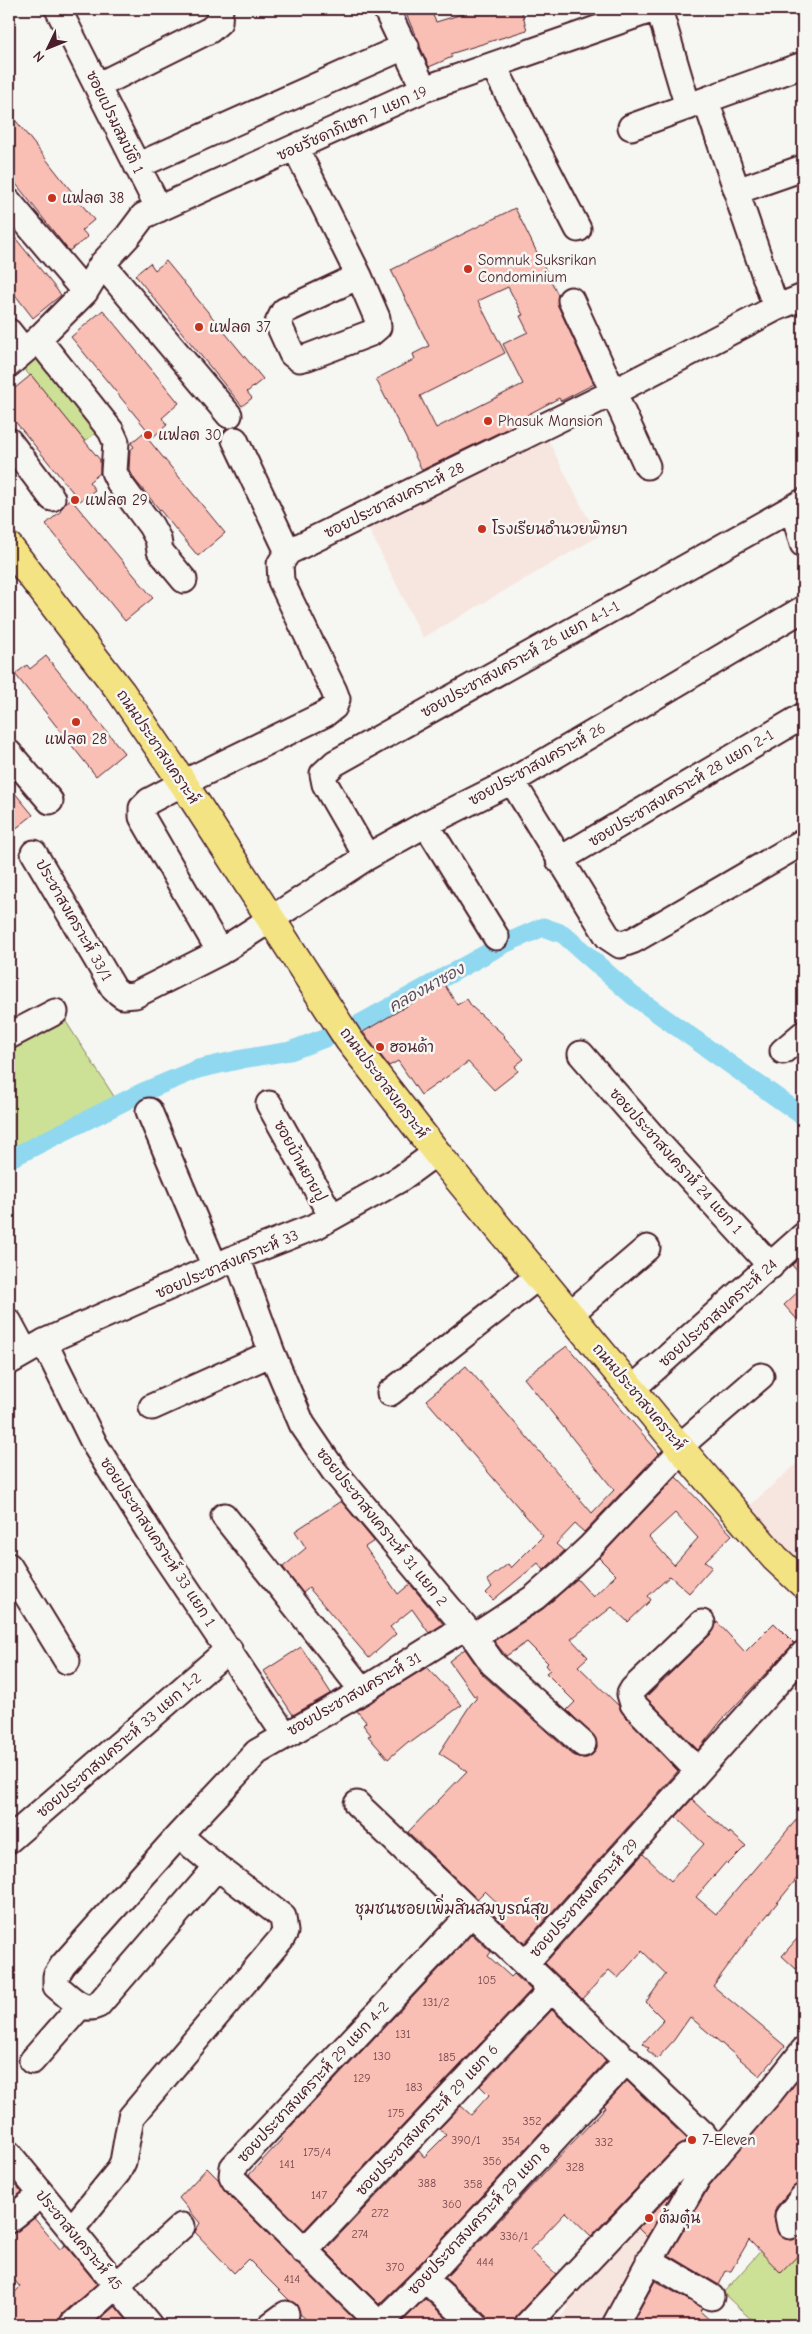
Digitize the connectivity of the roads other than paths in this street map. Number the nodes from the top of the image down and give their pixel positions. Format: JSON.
{"nodes":[{"id":1,"x":58,"y":9,"type":"edge"},
{"id":2,"x":220,"y":9,"type":"edge"},
{"id":3,"x":386,"y":9,"type":"edge"},
{"id":4,"x":654,"y":9,"type":"edge"},
{"id":5,"x":659,"y":9,"type":"edge"},
{"id":6,"x":406,"y":46,"type":"junction"},
{"id":7,"x":494,"y":66,"type":"junction"},
{"id":8,"x":802,"y":71,"type":"edge"},
{"id":9,"x":97,"y":86,"type":"junction"},
{"id":10,"x":424,"y":89,"type":"junction"},
{"id":11,"x":697,"y":104,"type":"junction"},
{"id":12,"x":631,"y":127,"type":"dead end"},
{"id":13,"x":296,"y":149,"type":"junction"},
{"id":14,"x":137,"y":166,"type":"junction"},
{"id":15,"x":803,"y":168,"type":"edge"},
{"id":16,"x":739,"y":200,"type":"dead end"},
{"id":17,"x":9,"y":202,"type":"edge"},
{"id":18,"x":158,"y":209,"type":"junction"},
{"id":19,"x":578,"y":229,"type":"dead end"},
{"id":20,"x":102,"y":264,"type":"junction"},
{"id":21,"x":359,"y":276,"type":"dead end"},
{"id":22,"x":85,"y":292,"type":"junction"},
{"id":23,"x":803,"y":297,"type":"edge"},
{"id":24,"x":571,"y":300,"type":"dead end"},
{"id":25,"x":776,"y":308,"type":"junction"},
{"id":26,"x":9,"y":332,"type":"edge"},
{"id":27,"x":24,"y":351,"type":"edge"},
{"id":28,"x":614,"y":392,"type":"junction"},
{"id":29,"x":229,"y":415,"type":"dead end"},
{"id":30,"x":235,"y":440,"type":"dead end"},
{"id":31,"x":9,"y":441,"type":"edge"},
{"id":32,"x":647,"y":466,"type":"dead end"},
{"id":33,"x":52,"y":498,"type":"dead end"},
{"id":34,"x":798,"y":506,"type":"edge"},
{"id":35,"x":803,"y":544,"type":"edge"},
{"id":36,"x":9,"y":548,"type":"edge"},
{"id":37,"x":288,"y":552,"type":"junction"},
{"id":38,"x":184,"y":580,"type":"dead end"},
{"id":39,"x":803,"y":609,"type":"edge"},
{"id":40,"x":803,"y":716,"type":"edge"},
{"id":41,"x":9,"y":753,"type":"edge"},
{"id":42,"x":512,"y":781,"type":"junction"},
{"id":43,"x":183,"y":783,"type":"junction"},
{"id":44,"x":50,"y":801,"type":"dead end"},
{"id":45,"x":426,"y":824,"type":"junction"},
{"id":46,"x":803,"y":842,"type":"edge"},
{"id":47,"x":34,"y":853,"type":"dead end"},
{"id":48,"x":366,"y":857,"type":"junction"},
{"id":49,"x":559,"y":860,"type":"junction"},
{"id":50,"x":270,"y":918,"type":"junction"},
{"id":51,"x":496,"y":937,"type":"dead end"},
{"id":52,"x":220,"y":952,"type":"junction"},
{"id":53,"x":55,"y":1012,"type":"dead end"},
{"id":54,"x":803,"y":1034,"type":"edge"},
{"id":55,"x":9,"y":1036,"type":"edge"},
{"id":56,"x":783,"y":1051,"type":"dead end"},
{"id":57,"x":581,"y":1054,"type":"dead end"},
{"id":58,"x":269,"y":1104,"type":"dead end"},
{"id":59,"x":149,"y":1111,"type":"dead end"},
{"id":60,"x":437,"y":1152,"type":"junction"},
{"id":61,"x":332,"y":1217,"type":"junction"},
{"id":62,"x":803,"y":1236,"type":"edge"},
{"id":63,"x":647,"y":1248,"type":"dead end"},
{"id":64,"x":226,"y":1262,"type":"junction"},
{"id":65,"x":771,"y":1266,"type":"junction"},
{"id":66,"x":539,"y":1276,"type":"junction"},
{"id":67,"x":570,"y":1314,"type":"junction"},
{"id":68,"x":9,"y":1322,"type":"edge"},
{"id":69,"x":26,"y":1352,"type":"edge"},
{"id":70,"x":272,"y":1353,"type":"junction"},
{"id":71,"x":761,"y":1376,"type":"dead end"},
{"id":72,"x":632,"y":1389,"type":"junction"},
{"id":73,"x":390,"y":1393,"type":"dead end"},
{"id":74,"x":152,"y":1407,"type":"dead end"},
{"id":75,"x":681,"y":1448,"type":"junction"},
{"id":76,"x":224,"y":1516,"type":"dead end"},
{"id":77,"x":9,"y":1566,"type":"edge"},
{"id":78,"x":799,"y":1574,"type":"edge"},
{"id":79,"x":702,"y":1623,"type":"dead end"},
{"id":80,"x":470,"y":1632,"type":"junction"},
{"id":81,"x":229,"y":1650,"type":"junction"},
{"id":82,"x":803,"y":1654,"type":"edge"},
{"id":83,"x":67,"y":1661,"type":"dead end"},
{"id":84,"x":363,"y":1691,"type":"junction"},
{"id":85,"x":285,"y":1734,"type":"junction"},
{"id":86,"x":583,"y":1744,"type":"dead end"},
{"id":87,"x":697,"y":1770,"type":"junction"},
{"id":88,"x":357,"y":1804,"type":"dead end"},
{"id":89,"x":179,"y":1835,"type":"junction"},
{"id":90,"x":9,"y":1840,"type":"edge"},
{"id":91,"x":216,"y":1867,"type":"junction"},
{"id":92,"x":471,"y":1914,"type":"junction"},
{"id":93,"x":526,"y":1964,"type":"junction"},
{"id":94,"x":551,"y":1990,"type":"junction"},
{"id":95,"x":81,"y":2005,"type":"junction"},
{"id":96,"x":803,"y":2051,"type":"edge"},
{"id":97,"x":627,"y":2060,"type":"junction"},
{"id":98,"x":32,"y":2061,"type":"dead end"},
{"id":99,"x":9,"y":2154,"type":"edge"},
{"id":100,"x":718,"y":2154,"type":"junction"},
{"id":101,"x":41,"y":2196,"type":"junction"},
{"id":102,"x":803,"y":2197,"type":"edge"},
{"id":103,"x":9,"y":2220,"type":"edge"},
{"id":104,"x":182,"y":2226,"type":"dead end"},
{"id":105,"x":790,"y":2226,"type":"dead end"},
{"id":106,"x":71,"y":2230,"type":"junction"},
{"id":107,"x":304,"y":2251,"type":"junction"},
{"id":108,"x":650,"y":2260,"type":"junction"},
{"id":109,"x":426,"y":2279,"type":"junction"},
{"id":110,"x":118,"y":2286,"type":"junction"},
{"id":111,"x":712,"y":2297,"type":"dead end"},
{"id":112,"x":72,"y":2325,"type":"edge"},
{"id":113,"x":149,"y":2325,"type":"edge"},
{"id":114,"x":475,"y":2325,"type":"edge"},
{"id":115,"x":527,"y":2325,"type":"edge"},
{"id":116,"x":615,"y":2325,"type":"edge"}],
"edges":[{"from":1,"to":9,"type":"street","name":"ซอยเปรมสมบัติ 1"},
{"from":2,"to":9,"type":"street"},
{"from":3,"to":6,"type":"street"},
{"from":4,"to":7,"type":"street","name":"ซอยรัชดาภิเษก 7 แยก 19"},
{"from":5,"to":11,"type":"street"},
{"from":6,"to":10,"type":"street"},
{"from":6,"to":14,"type":"street"},
{"from":7,"to":10,"type":"street","name":"ซอยรัชดาภิเษก 7 แยก 19"},
{"from":7,"to":19,"type":"street"},
{"from":8,"to":11,"type":"street"},
{"from":9,"to":14,"type":"street","name":"ซอยเปรมสมบัติ 1"},
{"from":10,"to":13,"type":"street","name":"ซอยรัชดาภิเษก 7 แยก 19"},
{"from":11,"to":12,"type":"street"},
{"from":11,"to":15,"type":"street"},
{"from":13,"to":18,"type":"street","name":"ซอยรัชดาภิเษก 7 แยก 19"},
{"from":13,"to":21,"type":"street"},
{"from":14,"to":18,"type":"street","name":"ซอยเปรมสมบัติ 1"},
{"from":16,"to":25,"type":"street"},
{"from":17,"to":22,"type":"street"},
{"from":18,"to":20,"type":"street","name":"ซอยรัชดาภิเษก 7 แยก 19"},
{"from":20,"to":22,"type":"street","name":"ซอยรัชดาภิเษก 7 แยก 19"},
{"from":20,"to":29,"type":"street"},
{"from":22,"to":27,"type":"street","name":"ซอยรัชดาภิเษก 7 แยก 19"},
{"from":23,"to":25,"type":"street","name":"ซอยประชาสงเคราะห์ 28"},
{"from":24,"to":28,"type":"street"},
{"from":25,"to":28,"type":"street","name":"ซอยประชาสงเคราะห์ 28"},
{"from":26,"to":27,"type":"street"},
{"from":27,"to":38,"type":"street"},
{"from":28,"to":32,"type":"street"},
{"from":28,"to":37,"type":"street","name":"ซอยประชาสงเคราะห์ 28"},
{"from":30,"to":37,"type":"street"},
{"from":31,"to":33,"type":"street"},
{"from":34,"to":35,"type":"street"},
{"from":34,"to":48,"type":"street","name":"ซอยประชาสงเคราะห์ 26 แยก 4-1-1"},
{"from":36,"to":43,"type":"main road","name":"ถนนประชาสงเคราะห์"},
{"from":37,"to":43,"type":"street"},
{"from":39,"to":42,"type":"street","name":"ซอยประชาสงเคราะห์ 26"},
{"from":40,"to":49,"type":"street","name":"ซอยประชาสงเคราะห์ 28 แยก 2-1"},
{"from":41,"to":44,"type":"street"},
{"from":42,"to":45,"type":"street","name":"ซอยประชาสงเคราะห์ 26"},
{"from":42,"to":49,"type":"street"},
{"from":43,"to":50,"type":"main road","name":"ถนนประชาสงเคราะห์"},
{"from":43,"to":52,"type":"street"},
{"from":45,"to":48,"type":"street","name":"ซอยประชาสงเคราะห์ 26"},
{"from":45,"to":51,"type":"street"},
{"from":46,"to":49,"type":"street"},
{"from":47,"to":52,"type":"street","name":"ประชาสงเคราะห์ 33/1"},
{"from":48,"to":50,"type":"street","name":"ซอยประชาสงเคราะห์ 26"},
{"from":50,"to":52,"type":"street","name":"ประชาสงเคราะห์ 33/1"},
{"from":50,"to":60,"type":"main road","name":"ถนนประชาสงเคราะห์"},
{"from":53,"to":55,"type":"street"},
{"from":54,"to":56,"type":"street"},
{"from":57,"to":65,"type":"street","name":"ซอยประชาสงเคราห์ 24 แยก 1"},
{"from":58,"to":61,"type":"street","name":"ซอยบ้านยายปู"},
{"from":59,"to":64,"type":"street","name":"ซอยประชาสงเคราะห์ 31 แยก 2"},
{"from":60,"to":61,"type":"street","name":"ซอยประชาสงเคราะห์ 33"},
{"from":60,"to":66,"type":"main road","name":"ถนนประชาสงเคราะห์"},
{"from":61,"to":64,"type":"street","name":"ซอยประชาสงเคราะห์ 33"},
{"from":62,"to":65,"type":"street","name":"ซอยประชาสงเคราะห์ 24"},
{"from":63,"to":67,"type":"street"},
{"from":64,"to":69,"type":"street","name":"ซอยประชาสงเคราะห์ 33"},
{"from":64,"to":70,"type":"street","name":"ซอยประชาสงเคราะห์ 31 แยก 2"},
{"from":65,"to":72,"type":"street","name":"ซอยประชาสงเคราะห์ 24"},
{"from":66,"to":67,"type":"main road","name":"ถนนประชาสงเคราะห์"},
{"from":66,"to":73,"type":"street"},
{"from":67,"to":72,"type":"main road","name":"ถนนประชาสงเคราะห์"},
{"from":68,"to":69,"type":"street","name":"ซอยประชาสงเคราะห์ 33 แยก 1"},
{"from":69,"to":81,"type":"street","name":"ซอยประชาสงเคราะห์ 33 แยก 1"},
{"from":70,"to":74,"type":"street"},
{"from":70,"to":80,"type":"street","name":"ซอยประชาสงเคราะห์ 31 แยก 2"},
{"from":71,"to":75,"type":"street","name":"ซอยประชาสงเคราะห์ 31"},
{"from":72,"to":75,"type":"main road","name":"ถนนประชาสงเคราะห์"},
{"from":75,"to":78,"type":"main road","name":"ถนนประชาสงเคราะห์"},
{"from":75,"to":80,"type":"street","name":"ซอยประชาสงเคราะห์ 31"},
{"from":76,"to":84,"type":"street"},
{"from":77,"to":83,"type":"street"},
{"from":79,"to":87,"type":"street"},
{"from":80,"to":84,"type":"street","name":"ซอยประชาสงเคราะห์ 31"},
{"from":80,"to":86,"type":"street","name":"ซอยประชาสงเคราะห์ 31 แยก 2"},
{"from":81,"to":85,"type":"street","name":"ซอยประชาสงเคราะห์ 33 แยก 1"},
{"from":81,"to":90,"type":"street","name":"ซอยประชาสงเคราะห์ 33 แยก 1-2"},
{"from":82,"to":87,"type":"street","name":"ซอยประชาสงเคราะห์ 29"},
{"from":84,"to":85,"type":"street","name":"ซอยประชาสงเคราะห์ 31"},
{"from":85,"to":89,"type":"street","name":"ซอยประชาสงเคราะห์ 31"},
{"from":87,"to":93,"type":"street","name":"ซอยประชาสงเคราะห์ 29"},
{"from":88,"to":92,"type":"street"},
{"from":89,"to":91,"type":"street"},
{"from":89,"to":95,"type":"street","name":"ซอยประชาสงเคราะห์ 31"},
{"from":91,"to":95,"type":"street"},
{"from":91,"to":106,"type":"street"},
{"from":92,"to":93,"type":"street"},
{"from":92,"to":107,"type":"street","name":"ซอยประชาสงเคราะห์ 29 แยก 4-2"},
{"from":93,"to":94,"type":"street","name":"ซอยประชาสงเคราะห์ 29"},
{"from":94,"to":97,"type":"street","name":"ซอยประชาสงเคราะห์ 29"},
{"from":94,"to":107,"type":"street","name":"ซอยประชาสงเคราะห์ 29 แยก 6"},
{"from":95,"to":98,"type":"street"},
{"from":96,"to":100,"type":"street"},
{"from":97,"to":100,"type":"street","name":"ซอยประชาสงเคราะห์ 29"},
{"from":97,"to":109,"type":"street","name":"ซอยประชาสงเคราะห์ 29 แยก 8"},
{"from":99,"to":101,"type":"street","name":"ประชาสงเคราะห์ 45"},
{"from":100,"to":108,"type":"street"},
{"from":100,"to":115,"type":"street"},
{"from":101,"to":103,"type":"street"},
{"from":101,"to":106,"type":"street","name":"ประชาสงเคราะห์ 45"},
{"from":102,"to":105,"type":"street"},
{"from":104,"to":110,"type":"street"},
{"from":106,"to":110,"type":"street","name":"ประชาสงเคราะห์ 45"},
{"from":107,"to":109,"type":"street","name":"ซอยประชาสงเคราะห์ 29 แยก 8"},
{"from":108,"to":111,"type":"street"},
{"from":108,"to":116,"type":"street"},
{"from":109,"to":114,"type":"street"},
{"from":110,"to":112,"type":"street"},
{"from":110,"to":113,"type":"street","name":"ประชาสงเคราะห์ 45"}]}
